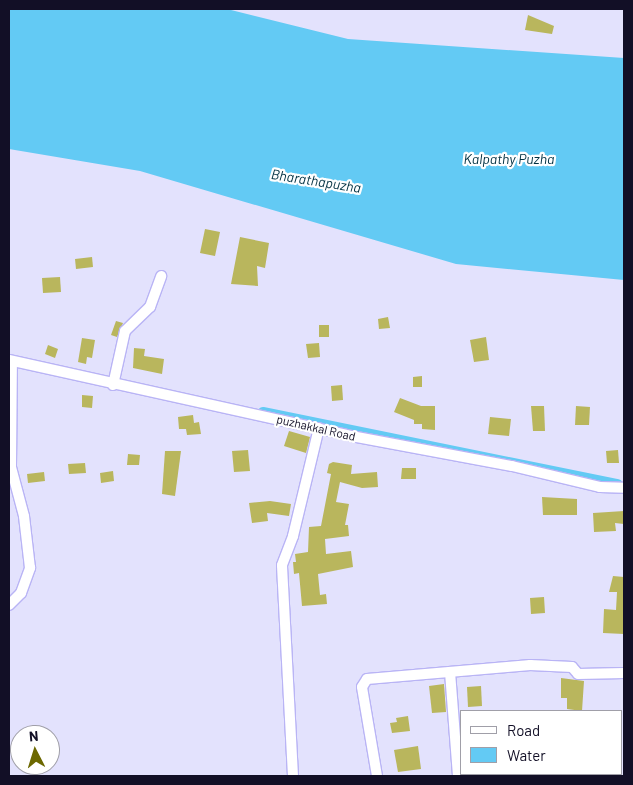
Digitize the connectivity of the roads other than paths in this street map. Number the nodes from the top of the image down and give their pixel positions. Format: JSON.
{"nodes":[{"id":1,"x":161,"y":276,"type":"dead end"},
{"id":2,"x":10,"y":361,"type":"edge"},
{"id":3,"x":113,"y":385,"type":"junction"},
{"id":4,"x":319,"y":428,"type":"junction"},
{"id":5,"x":624,"y":488,"type":"edge"},
{"id":6,"x":9,"y":605,"type":"edge"},
{"id":7,"x":450,"y":672,"type":"junction"},
{"id":8,"x":624,"y":673,"type":"edge"},
{"id":9,"x":293,"y":776,"type":"edge"},
{"id":10,"x":377,"y":776,"type":"edge"},
{"id":11,"x":458,"y":776,"type":"edge"}],
"edges":[{"from":1,"to":3,"type":"street"},
{"from":2,"to":3,"type":"street","name":"puzhakkal Road"},
{"from":2,"to":6,"type":"street"},
{"from":3,"to":4,"type":"street","name":"puzhakkal Road"},
{"from":4,"to":5,"type":"street","name":"puzhakkal Road"},
{"from":4,"to":9,"type":"street"},
{"from":7,"to":8,"type":"street"},
{"from":7,"to":10,"type":"street"},
{"from":7,"to":11,"type":"street"}]}
